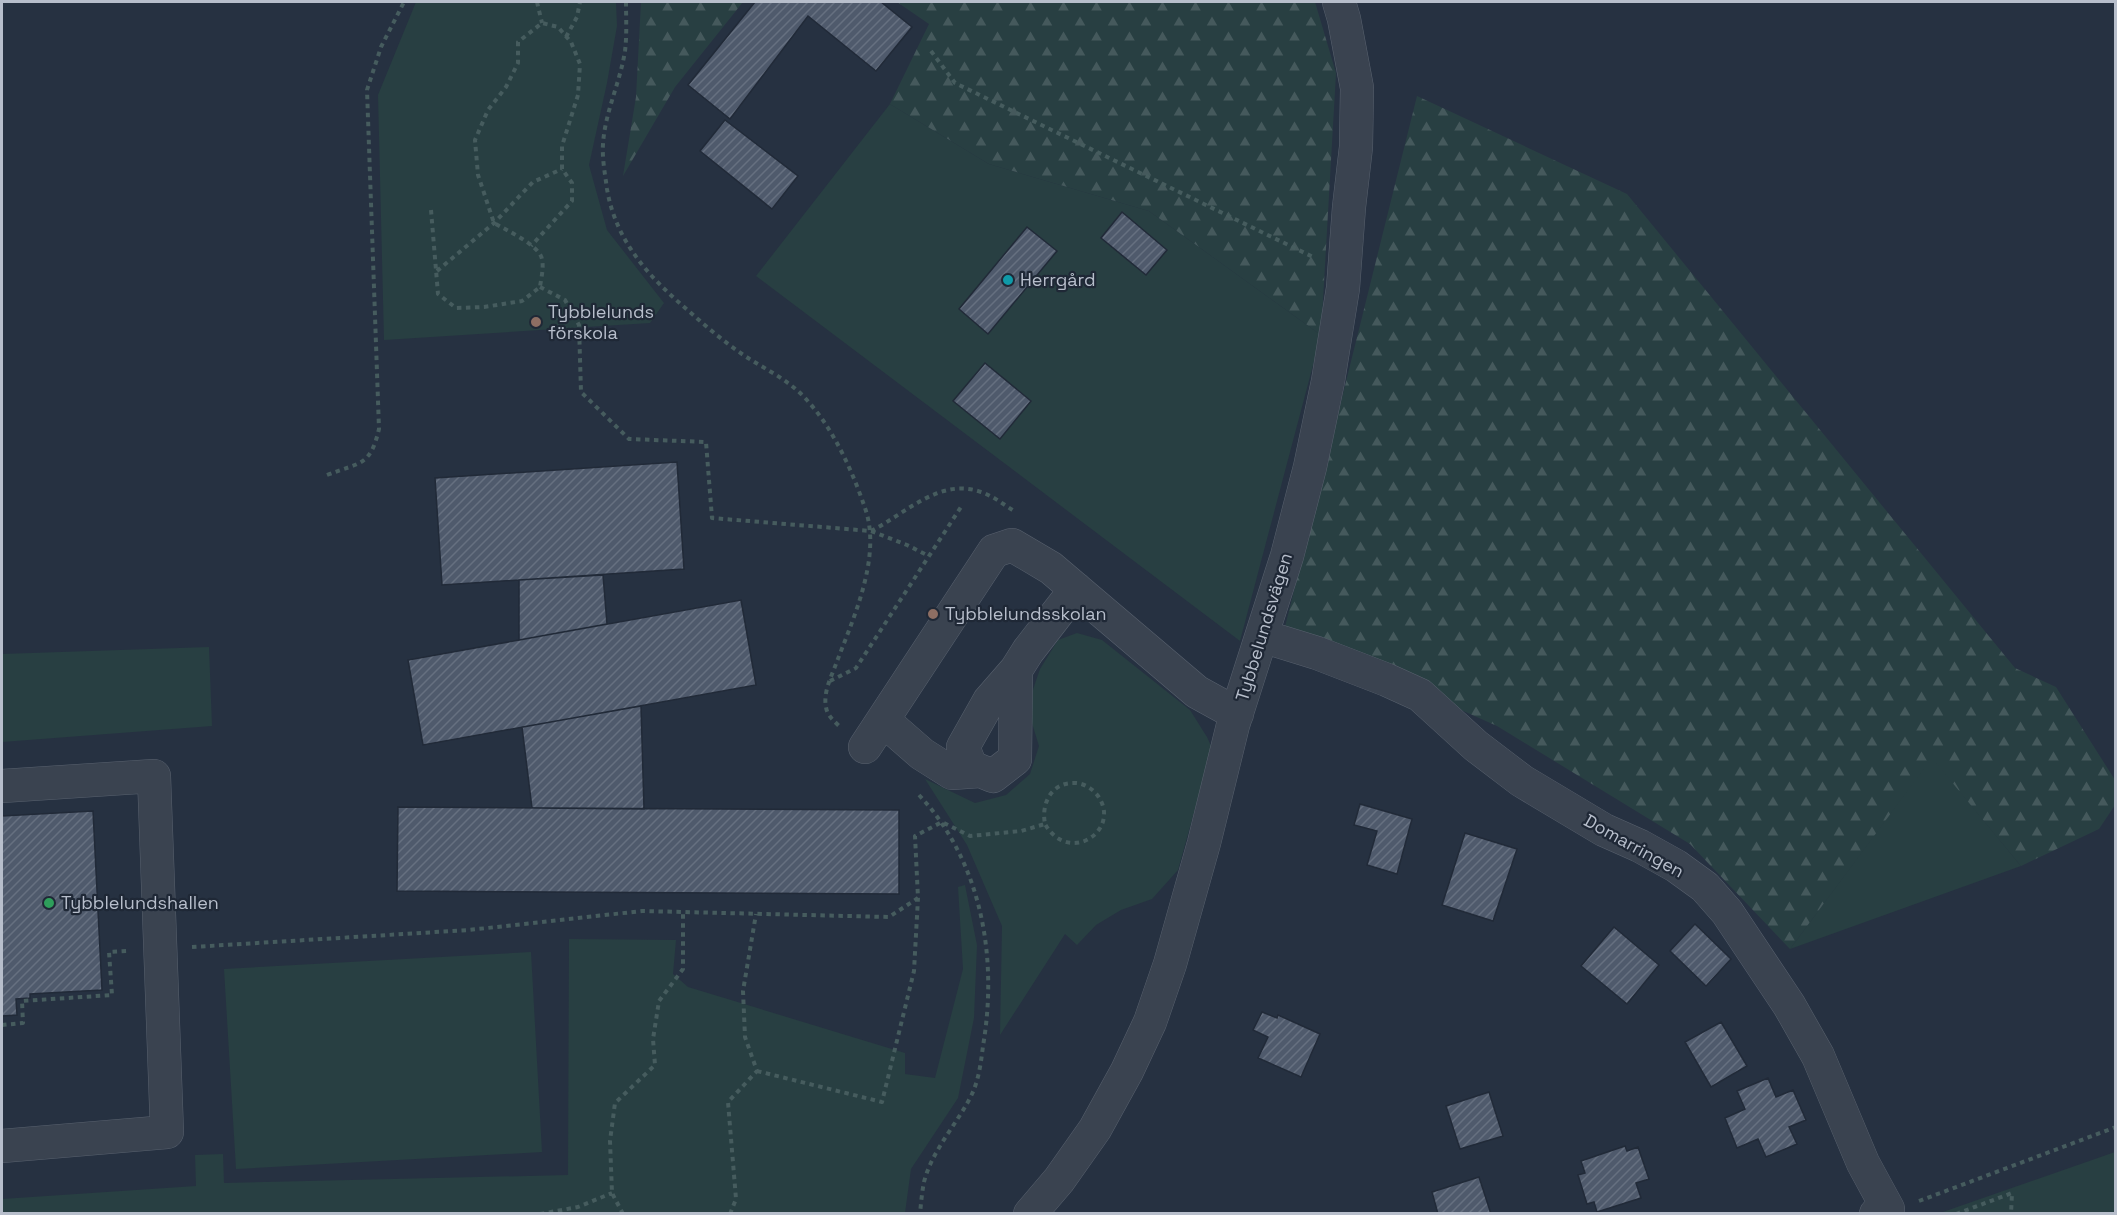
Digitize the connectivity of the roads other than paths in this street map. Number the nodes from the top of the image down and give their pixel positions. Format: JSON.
{"nodes":[{"id":1,"x":1339,"y":2,"type":"edge"},
{"id":2,"x":1076,"y":589,"type":"junction"},
{"id":3,"x":1262,"y":636,"type":"junction"},
{"id":4,"x":1017,"y":670,"type":"junction"},
{"id":5,"x":1237,"y":714,"type":"junction"},
{"id":6,"x":883,"y":720,"type":"junction"},
{"id":7,"x":865,"y":747,"type":"road end"},
{"id":8,"x":980,"y":771,"type":"junction"},
{"id":9,"x":2,"y":786,"type":"edge"},
{"id":10,"x":2,"y":1146,"type":"edge"},
{"id":11,"x":1882,"y":1211,"type":"edge"},
{"id":12,"x":1030,"y":1214,"type":"edge"}],
"edges":[{"from":1,"to":3,"type":"street","name":"Tybbelundsvägen"},
{"from":2,"to":4,"type":"street"},
{"from":2,"to":5,"type":"street"},
{"from":2,"to":6,"type":"street"},
{"from":3,"to":5,"type":"street","name":"Tybbelundsvägen"},
{"from":3,"to":11,"type":"street","name":"Domarringen"},
{"from":4,"to":8,"type":"street"},
{"from":4,"to":8,"type":"street"},
{"from":5,"to":12,"type":"street","name":"Tybbelundsvägen"},
{"from":6,"to":7,"type":"street"},
{"from":6,"to":8,"type":"street"},
{"from":9,"to":10,"type":"street"}]}
